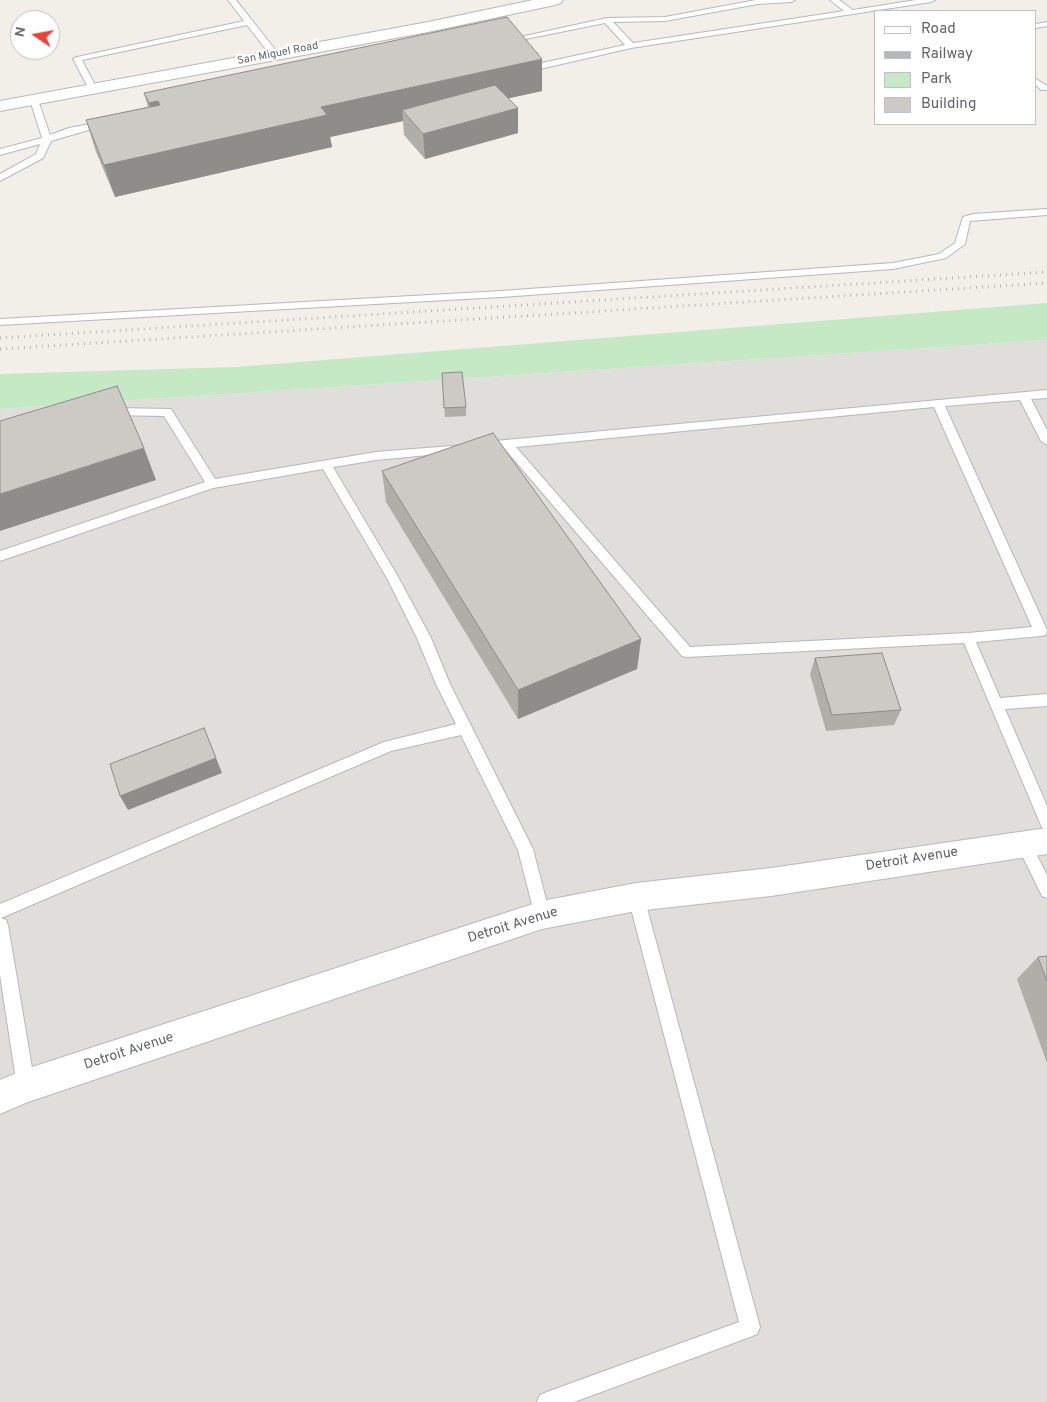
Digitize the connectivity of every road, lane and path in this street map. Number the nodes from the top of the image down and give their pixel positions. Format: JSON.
{"nodes":[{"id":1,"x":232,"y":0,"type":"edge"},
{"id":2,"x":469,"y":0,"type":"edge"},
{"id":3,"x":555,"y":0,"type":"edge"},
{"id":4,"x":791,"y":0,"type":"edge"},
{"id":5,"x":834,"y":0,"type":"edge"},
{"id":6,"x":931,"y":0,"type":"edge"},
{"id":7,"x":851,"y":12,"type":"junction"},
{"id":8,"x":483,"y":14,"type":"junction"},
{"id":9,"x":607,"y":20,"type":"junction"},
{"id":10,"x":249,"y":22,"type":"junction"},
{"id":11,"x":496,"y":43,"type":"edge"},
{"id":12,"x":631,"y":46,"type":"junction"},
{"id":13,"x":274,"y":54,"type":"junction"},
{"id":14,"x":540,"y":66,"type":"dead end"},
{"id":15,"x":1037,"y":83,"type":"edge"},
{"id":16,"x":1044,"y":88,"type":"dead end"},
{"id":17,"x":93,"y":89,"type":"junction"},
{"id":18,"x":34,"y":100,"type":"junction"},
{"id":19,"x":0,"y":106,"type":"edge"},
{"id":20,"x":118,"y":121,"type":"edge"},
{"id":21,"x":47,"y":139,"type":"junction"},
{"id":22,"x":0,"y":152,"type":"edge"},
{"id":23,"x":0,"y":178,"type":"edge"},
{"id":24,"x":1047,"y":212,"type":"edge"},
{"id":25,"x":0,"y":322,"type":"edge"},
{"id":26,"x":1047,"y":394,"type":"edge"},
{"id":27,"x":1024,"y":396,"type":"junction"},
{"id":28,"x":938,"y":403,"type":"junction"},
{"id":29,"x":101,"y":415,"type":"edge"},
{"id":30,"x":1047,"y":441,"type":"edge"},
{"id":31,"x":507,"y":444,"type":"junction"},
{"id":32,"x":326,"y":465,"type":"junction"},
{"id":33,"x":212,"y":484,"type":"junction"},
{"id":34,"x":0,"y":556,"type":"edge"},
{"id":35,"x":968,"y":638,"type":"junction"},
{"id":36,"x":1047,"y":700,"type":"edge"},
{"id":37,"x":996,"y":704,"type":"junction"},
{"id":38,"x":466,"y":728,"type":"junction"},
{"id":39,"x":1047,"y":823,"type":"edge"},
{"id":40,"x":1035,"y":842,"type":"edge"},
{"id":41,"x":1047,"y":891,"type":"edge"},
{"id":42,"x":636,"y":897,"type":"junction"},
{"id":43,"x":0,"y":911,"type":"edge"},
{"id":44,"x":542,"y":915,"type":"junction"},
{"id":45,"x":0,"y":925,"type":"edge"},
{"id":46,"x":13,"y":1091,"type":"edge"},
{"id":47,"x":547,"y":1402,"type":"edge"}],
"edges":[{"from":1,"to":10,"type":"lane"},
{"from":2,"to":8,"type":"street"},
{"from":3,"to":8,"type":"street","name":"San Miguel Road"},
{"from":4,"to":9,"type":"lane"},
{"from":5,"to":7,"type":"lane"},
{"from":6,"to":7,"type":"lane"},
{"from":7,"to":12,"type":"lane"},
{"from":8,"to":13,"type":"street","name":"San Miguel Road"},
{"from":9,"to":11,"type":"lane"},
{"from":9,"to":12,"type":"lane"},
{"from":10,"to":13,"type":"lane"},
{"from":10,"to":17,"type":"lane"},
{"from":12,"to":14,"type":"lane"},
{"from":13,"to":17,"type":"street","name":"San Miguel Road"},
{"from":15,"to":16,"type":"lane"},
{"from":17,"to":18,"type":"street","name":"San Miguel Road"},
{"from":18,"to":19,"type":"street","name":"San Miguel Road"},
{"from":18,"to":21,"type":"lane"},
{"from":20,"to":21,"type":"lane"},
{"from":21,"to":22,"type":"lane"},
{"from":21,"to":23,"type":"lane"},
{"from":24,"to":25,"type":"lane"},
{"from":26,"to":27,"type":"lane"},
{"from":27,"to":28,"type":"lane"},
{"from":27,"to":30,"type":"lane"},
{"from":28,"to":31,"type":"lane"},
{"from":28,"to":35,"type":"lane"},
{"from":29,"to":33,"type":"lane"},
{"from":31,"to":32,"type":"lane"},
{"from":31,"to":35,"type":"lane"},
{"from":32,"to":33,"type":"lane"},
{"from":32,"to":38,"type":"lane"},
{"from":33,"to":34,"type":"lane"},
{"from":35,"to":37,"type":"lane"},
{"from":36,"to":37,"type":"lane"},
{"from":37,"to":39,"type":"lane"},
{"from":38,"to":43,"type":"lane"},
{"from":38,"to":44,"type":"lane"},
{"from":40,"to":41,"type":"lane"},
{"from":40,"to":42,"type":"street","name":"Detroit Avenue"},
{"from":42,"to":44,"type":"street","name":"Detroit Avenue"},
{"from":42,"to":47,"type":"lane"},
{"from":44,"to":46,"type":"street","name":"Detroit Avenue"},
{"from":45,"to":46,"type":"lane"}]}
